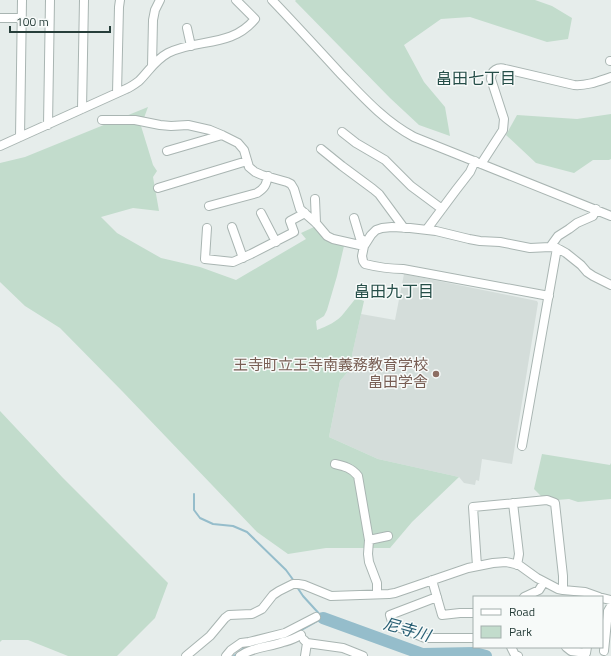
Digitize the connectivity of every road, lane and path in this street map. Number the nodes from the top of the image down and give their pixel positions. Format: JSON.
{"nodes":[{"id":1,"x":22,"y":0,"type":"edge"},
{"id":2,"x":50,"y":0,"type":"edge"},
{"id":3,"x":84,"y":0,"type":"edge"},
{"id":4,"x":120,"y":0,"type":"edge"},
{"id":5,"x":160,"y":0,"type":"edge"},
{"id":6,"x":236,"y":0,"type":"edge"},
{"id":7,"x":272,"y":0,"type":"edge"},
{"id":8,"x":0,"y":18,"type":"edge"},
{"id":9,"x":22,"y":18,"type":"junction"},
{"id":10,"x":187,"y":28,"type":"dead end"},
{"id":11,"x":190,"y":46,"type":"junction"},
{"id":12,"x":152,"y":66,"type":"junction"},
{"id":13,"x":611,"y":77,"type":"edge"},
{"id":14,"x":117,"y":94,"type":"junction"},
{"id":15,"x":82,"y":109,"type":"junction"},
{"id":16,"x":102,"y":120,"type":"dead end"},
{"id":17,"x":48,"y":125,"type":"junction"},
{"id":18,"x":342,"y":132,"type":"dead end"},
{"id":19,"x":222,"y":135,"type":"junction"},
{"id":20,"x":20,"y":137,"type":"junction"},
{"id":21,"x":0,"y":146,"type":"edge"},
{"id":22,"x":321,"y":149,"type":"dead end"},
{"id":23,"x":167,"y":151,"type":"dead end"},
{"id":24,"x":247,"y":161,"type":"junction"},
{"id":25,"x":478,"y":163,"type":"junction"},
{"id":26,"x":268,"y":176,"type":"junction"},
{"id":27,"x":158,"y":188,"type":"dead end"},
{"id":28,"x":315,"y":200,"type":"dead end"},
{"id":29,"x":209,"y":206,"type":"dead end"},
{"id":30,"x":442,"y":209,"type":"junction"},
{"id":31,"x":596,"y":209,"type":"junction"},
{"id":32,"x":305,"y":213,"type":"junction"},
{"id":33,"x":261,"y":214,"type":"dead end"},
{"id":34,"x":611,"y":216,"type":"edge"},
{"id":35,"x":354,"y":218,"type":"dead end"},
{"id":36,"x":316,"y":223,"type":"junction"},
{"id":37,"x":232,"y":227,"type":"dead end"},
{"id":38,"x":208,"y":228,"type":"dead end"},
{"id":39,"x":404,"y":228,"type":"junction"},
{"id":40,"x":427,"y":230,"type":"junction"},
{"id":41,"x":276,"y":242,"type":"junction"},
{"id":42,"x":365,"y":244,"type":"junction"},
{"id":43,"x":554,"y":247,"type":"junction"},
{"id":44,"x":243,"y":258,"type":"junction"},
{"id":45,"x":611,"y":285,"type":"edge"},
{"id":46,"x":549,"y":296,"type":"junction"},
{"id":47,"x":522,"y":446,"type":"dead end"},
{"id":48,"x":335,"y":464,"type":"dead end"},
{"id":49,"x":513,"y":503,"type":"junction"},
{"id":50,"x":388,"y":536,"type":"dead end"},
{"id":51,"x":369,"y":540,"type":"junction"},
{"id":52,"x":517,"y":565,"type":"junction"},
{"id":53,"x":477,"y":566,"type":"junction"},
{"id":54,"x":432,"y":580,"type":"junction"},
{"id":55,"x":544,"y":582,"type":"junction"},
{"id":56,"x":563,"y":590,"type":"junction"},
{"id":57,"x":377,"y":594,"type":"junction"},
{"id":58,"x":526,"y":596,"type":"edge"},
{"id":59,"x":598,"y":596,"type":"edge"},
{"id":60,"x":437,"y":597,"type":"junction"},
{"id":61,"x":607,"y":609,"type":"edge"},
{"id":62,"x":473,"y":613,"type":"edge"},
{"id":63,"x":316,"y":617,"type":"dead end"},
{"id":64,"x":297,"y":626,"type":"junction"},
{"id":65,"x":301,"y":635,"type":"junction"},
{"id":66,"x":473,"y":638,"type":"edge"},
{"id":67,"x":307,"y":643,"type":"junction"},
{"id":68,"x":512,"y":648,"type":"edge"},
{"id":69,"x":567,"y":648,"type":"edge"},
{"id":70,"x":587,"y":648,"type":"edge"},
{"id":71,"x":604,"y":651,"type":"dead end"},
{"id":72,"x":186,"y":656,"type":"edge"},
{"id":73,"x":226,"y":656,"type":"edge"},
{"id":74,"x":240,"y":656,"type":"edge"},
{"id":75,"x":305,"y":656,"type":"edge"},
{"id":76,"x":363,"y":656,"type":"edge"},
{"id":77,"x":518,"y":656,"type":"edge"}],
"edges":[{"from":1,"to":9,"type":"street"},
{"from":2,"to":17,"type":"street"},
{"from":3,"to":15,"type":"street"},
{"from":4,"to":14,"type":"street"},
{"from":5,"to":12,"type":"street"},
{"from":6,"to":11,"type":"street"},
{"from":7,"to":25,"type":"street"},
{"from":8,"to":9,"type":"street"},
{"from":9,"to":20,"type":"street"},
{"from":10,"to":11,"type":"street"},
{"from":11,"to":12,"type":"street"},
{"from":12,"to":14,"type":"street"},
{"from":13,"to":25,"type":"street"},
{"from":14,"to":15,"type":"street"},
{"from":15,"to":17,"type":"street"},
{"from":16,"to":19,"type":"street"},
{"from":17,"to":20,"type":"street"},
{"from":18,"to":30,"type":"street"},
{"from":19,"to":23,"type":"street"},
{"from":19,"to":24,"type":"street"},
{"from":20,"to":21,"type":"street"},
{"from":22,"to":39,"type":"street"},
{"from":24,"to":26,"type":"street"},
{"from":24,"to":27,"type":"street"},
{"from":25,"to":30,"type":"street"},
{"from":25,"to":31,"type":"street"},
{"from":26,"to":29,"type":"street"},
{"from":26,"to":32,"type":"street"},
{"from":28,"to":36,"type":"street"},
{"from":30,"to":40,"type":"street"},
{"from":31,"to":34,"type":"street"},
{"from":31,"to":43,"type":"street"},
{"from":32,"to":36,"type":"street"},
{"from":32,"to":41,"type":"street"},
{"from":33,"to":41,"type":"street"},
{"from":35,"to":42,"type":"street"},
{"from":36,"to":42,"type":"street"},
{"from":37,"to":44,"type":"street"},
{"from":38,"to":44,"type":"street"},
{"from":39,"to":40,"type":"street"},
{"from":39,"to":42,"type":"street"},
{"from":40,"to":43,"type":"street"},
{"from":41,"to":44,"type":"street"},
{"from":42,"to":46,"type":"street"},
{"from":43,"to":45,"type":"street"},
{"from":43,"to":46,"type":"street"},
{"from":46,"to":47,"type":"street"},
{"from":48,"to":51,"type":"street"},
{"from":49,"to":52,"type":"street"},
{"from":49,"to":53,"type":"street"},
{"from":49,"to":56,"type":"street"},
{"from":50,"to":51,"type":"street"},
{"from":51,"to":57,"type":"street"},
{"from":52,"to":53,"type":"street"},
{"from":52,"to":55,"type":"street"},
{"from":53,"to":54,"type":"street"},
{"from":54,"to":57,"type":"street"},
{"from":54,"to":60,"type":"street"},
{"from":55,"to":56,"type":"street"},
{"from":55,"to":58,"type":"street"},
{"from":56,"to":59,"type":"street"},
{"from":57,"to":72,"type":"street"},
{"from":60,"to":62,"type":"street"},
{"from":60,"to":66,"type":"street"},
{"from":61,"to":71,"type":"street"},
{"from":63,"to":64,"type":"street"},
{"from":64,"to":65,"type":"street"},
{"from":64,"to":73,"type":"street"},
{"from":65,"to":67,"type":"street"},
{"from":65,"to":74,"type":"street"},
{"from":67,"to":75,"type":"street"},
{"from":67,"to":76,"type":"street"},
{"from":68,"to":77,"type":"street"},
{"from":69,"to":70,"type":"street"}]}
